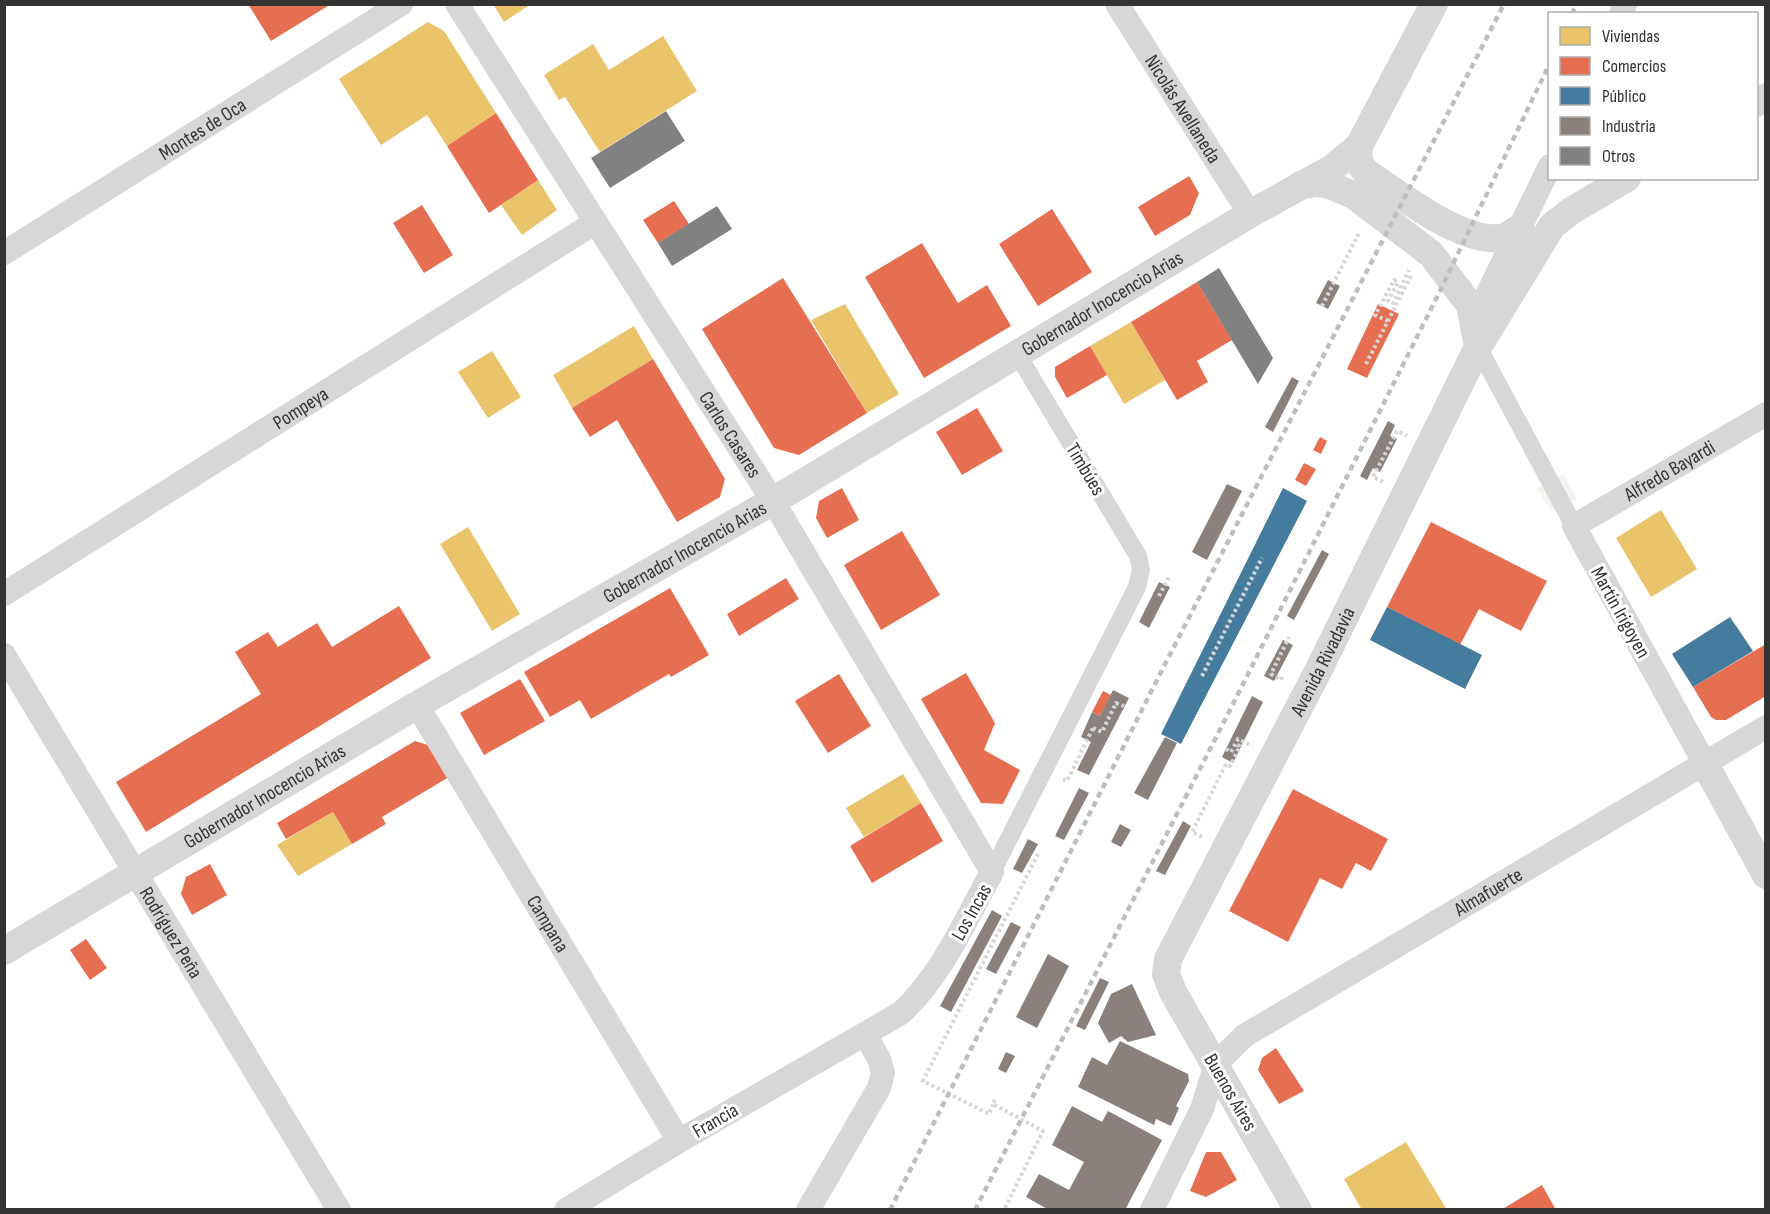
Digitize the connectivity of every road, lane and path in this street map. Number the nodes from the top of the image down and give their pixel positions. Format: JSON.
{"nodes":[{"id":1,"x":401,"y":4,"type":"edge"},
{"id":2,"x":457,"y":4,"type":"edge"},
{"id":3,"x":1118,"y":4,"type":"edge"},
{"id":4,"x":1434,"y":4,"type":"edge"},
{"id":5,"x":1359,"y":146,"type":"junction"},
{"id":6,"x":1548,"y":170,"type":"edge"},
{"id":7,"x":1624,"y":180,"type":"edge"},
{"id":8,"x":1301,"y":185,"type":"junction"},
{"id":9,"x":1250,"y":214,"type":"junction"},
{"id":10,"x":596,"y":222,"type":"junction"},
{"id":11,"x":1353,"y":225,"type":"dead end"},
{"id":12,"x":1521,"y":227,"type":"junction"},
{"id":13,"x":1360,"y":230,"type":"junction"},
{"id":14,"x":1367,"y":234,"type":"dead end"},
{"id":15,"x":4,"y":253,"type":"edge"},
{"id":16,"x":1401,"y":262,"type":"dead end"},
{"id":17,"x":1411,"y":271,"type":"junction"},
{"id":18,"x":1421,"y":279,"type":"dead end"},
{"id":19,"x":1322,"y":306,"type":"dead end"},
{"id":20,"x":1388,"y":321,"type":"junction"},
{"id":21,"x":1478,"y":347,"type":"junction"},
{"id":22,"x":1018,"y":355,"type":"junction"},
{"id":23,"x":1366,"y":364,"type":"dead end"},
{"id":24,"x":1766,"y":414,"type":"edge"},
{"id":25,"x":1397,"y":431,"type":"dead end"},
{"id":26,"x":1373,"y":477,"type":"dead end"},
{"id":27,"x":773,"y":501,"type":"junction"},
{"id":28,"x":1574,"y":526,"type":"junction"},
{"id":29,"x":1262,"y":558,"type":"dead end"},
{"id":30,"x":1137,"y":587,"type":"joint"},
{"id":31,"x":4,"y":594,"type":"edge"},
{"id":32,"x":1289,"y":637,"type":"dead end"},
{"id":33,"x":4,"y":655,"type":"edge"},
{"id":34,"x":1273,"y":670,"type":"dead end"},
{"id":35,"x":1202,"y":676,"type":"dead end"},
{"id":36,"x":417,"y":705,"type":"junction"},
{"id":37,"x":1124,"y":706,"type":"dead end"},
{"id":38,"x":1087,"y":725,"type":"dead end"},
{"id":39,"x":1766,"y":727,"type":"edge"},
{"id":40,"x":1093,"y":728,"type":"junction"},
{"id":41,"x":1244,"y":742,"type":"dead end"},
{"id":42,"x":1235,"y":744,"type":"junction"},
{"id":43,"x":1226,"y":749,"type":"dead end"},
{"id":44,"x":1704,"y":764,"type":"junction"},
{"id":45,"x":1067,"y":781,"type":"dead end"},
{"id":46,"x":1192,"y":832,"type":"dead end"},
{"id":47,"x":1039,"y":852,"type":"dead end"},
{"id":48,"x":137,"y":872,"type":"junction"},
{"id":49,"x":992,"y":872,"type":"junction"},
{"id":50,"x":1766,"y":875,"type":"edge"},
{"id":51,"x":4,"y":951,"type":"edge"},
{"id":52,"x":1166,"y":975,"type":"joint"},
{"id":53,"x":865,"y":1035,"type":"junction"},
{"id":54,"x":1216,"y":1064,"type":"junction"},
{"id":55,"x":679,"y":1141,"type":"junction"},
{"id":56,"x":339,"y":1209,"type":"edge"},
{"id":57,"x":566,"y":1209,"type":"edge"},
{"id":58,"x":808,"y":1209,"type":"edge"},
{"id":59,"x":1004,"y":1209,"type":"edge"},
{"id":60,"x":1152,"y":1209,"type":"edge"},
{"id":61,"x":1298,"y":1209,"type":"edge"}],
"edges":[{"from":1,"to":15,"type":"street","name":"Montes de Oca"},
{"from":2,"to":10,"type":"street","name":"Carlos Casares"},
{"from":3,"to":9,"type":"street","name":"Nicolás Avellaneda"},
{"from":4,"to":5,"type":"street"},
{"from":5,"to":8,"type":"street","name":"Gobernador Inocencio Arias"},
{"from":5,"to":12,"type":"street"},
{"from":6,"to":12,"type":"street","name":"Avenida Rivadavia"},
{"from":7,"to":21,"type":"street","name":"Avenida Rivadavia"},
{"from":8,"to":9,"type":"street","name":"Gobernador Inocencio Arias"},
{"from":8,"to":21,"type":"street"},
{"from":9,"to":22,"type":"street","name":"Gobernador Inocencio Arias"},
{"from":10,"to":27,"type":"street","name":"Carlos Casares"},
{"from":10,"to":31,"type":"street","name":"Pompeya"},
{"from":11,"to":13,"type":"path"},
{"from":12,"to":21,"type":"street","name":"Avenida Rivadavia"},
{"from":13,"to":14,"type":"path"},
{"from":13,"to":19,"type":"path"},
{"from":16,"to":17,"type":"path"},
{"from":17,"to":18,"type":"path"},
{"from":17,"to":20,"type":"path"},
{"from":17,"to":20,"type":"path"},
{"from":20,"to":23,"type":"path"},
{"from":21,"to":28,"type":"street","name":"Martín Irigoyen"},
{"from":21,"to":52,"type":"street","name":"Avenida Rivadavia"},
{"from":22,"to":27,"type":"street","name":"Gobernador Inocencio Arias"},
{"from":22,"to":30,"type":"street","name":"Timbúes"},
{"from":24,"to":28,"type":"street","name":"Alfredo Bayardi"},
{"from":25,"to":26,"type":"path"},
{"from":27,"to":36,"type":"street","name":"Gobernador Inocencio Arias"},
{"from":27,"to":49,"type":"street","name":"Carlos Casares"},
{"from":28,"to":44,"type":"street","name":"Martín Irigoyen"},
{"from":29,"to":35,"type":"path"},
{"from":30,"to":49,"type":"street","name":"Los Incas"},
{"from":32,"to":34,"type":"path"},
{"from":33,"to":48,"type":"street","name":"Rodríguez Peña"},
{"from":36,"to":48,"type":"street","name":"Gobernador Inocencio Arias"},
{"from":36,"to":55,"type":"street","name":"Campana"},
{"from":37,"to":40,"type":"path"},
{"from":38,"to":40,"type":"path"},
{"from":39,"to":44,"type":"street","name":"Almafuerte"},
{"from":40,"to":45,"type":"path"},
{"from":41,"to":42,"type":"path"},
{"from":42,"to":43,"type":"path"},
{"from":42,"to":46,"type":"path"},
{"from":44,"to":50,"type":"street","name":"Martín Irigoyen"},
{"from":44,"to":54,"type":"street","name":"Almafuerte"},
{"from":47,"to":59,"type":"path"},
{"from":48,"to":51,"type":"street","name":"Gobernador Inocencio Arias"},
{"from":48,"to":56,"type":"street","name":"Rodríguez Peña"},
{"from":49,"to":53,"type":"street","name":"Los Incas"},
{"from":52,"to":54,"type":"street","name":"Buenos Aires"},
{"from":53,"to":55,"type":"street","name":"Francia"},
{"from":53,"to":58,"type":"street"},
{"from":54,"to":60,"type":"street"},
{"from":54,"to":61,"type":"street","name":"Buenos Aires"},
{"from":55,"to":57,"type":"street","name":"Francia"}]}
